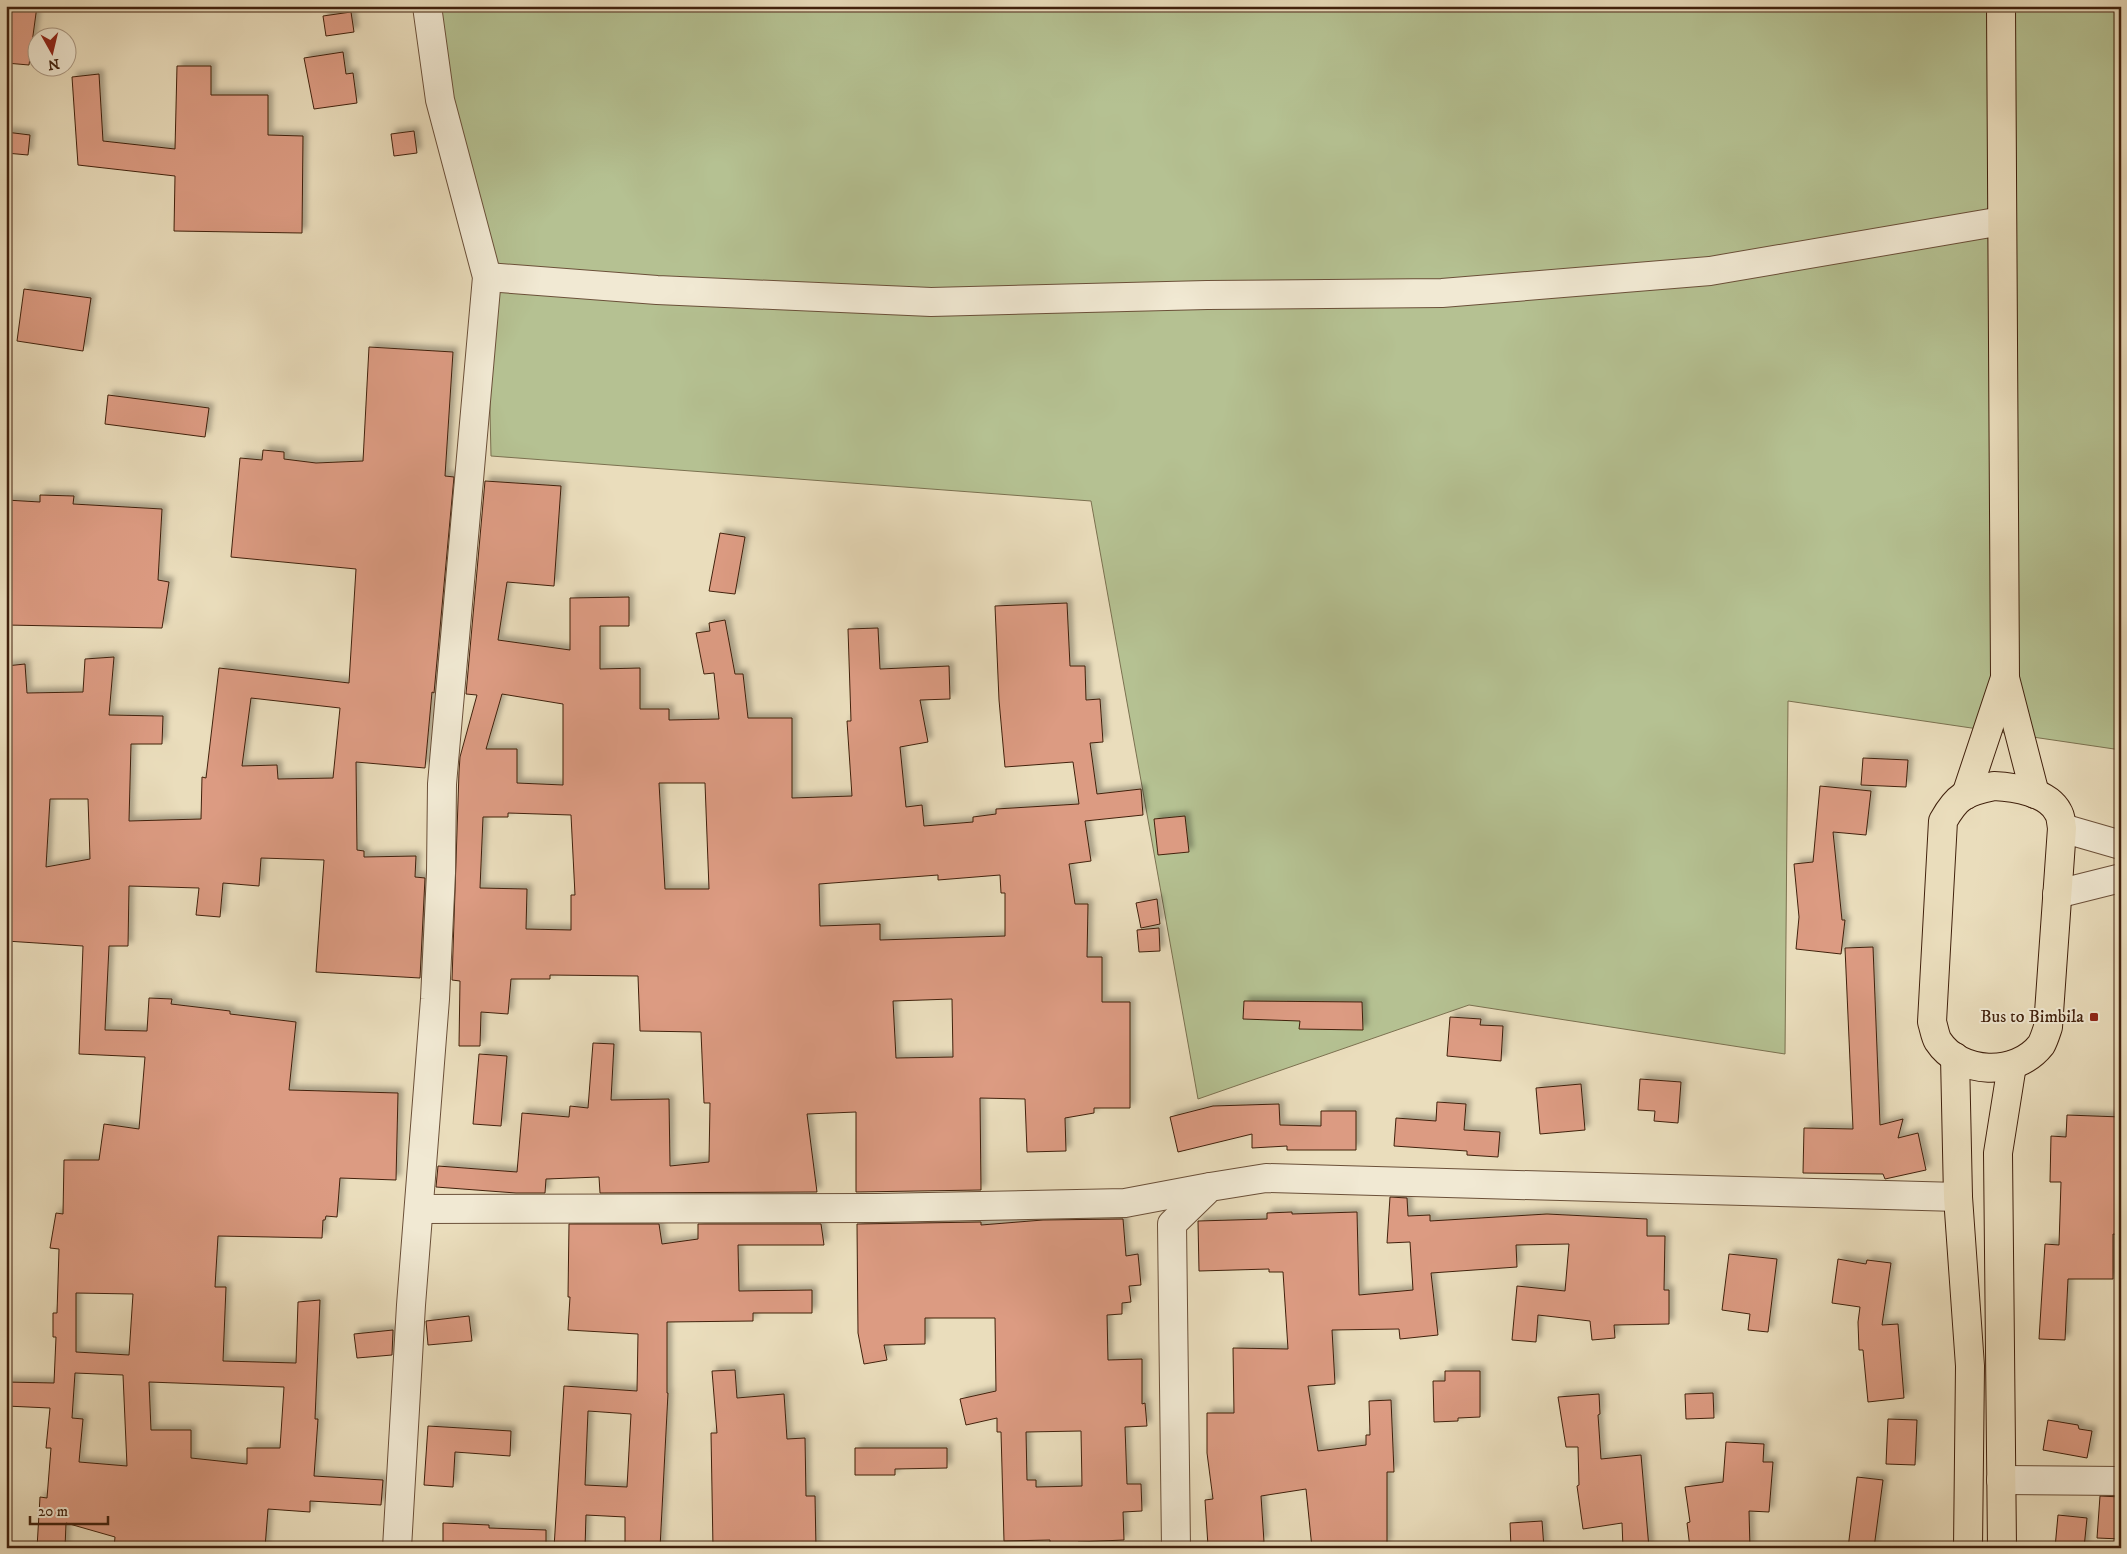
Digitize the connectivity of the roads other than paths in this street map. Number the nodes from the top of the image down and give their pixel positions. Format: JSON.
{"nodes":[{"id":1,"x":427,"y":6,"type":"edge"},
{"id":2,"x":2001,"y":6,"type":"edge"},
{"id":3,"x":2002,"y":221,"type":"junction"},
{"id":4,"x":487,"y":276,"type":"junction"},
{"id":5,"x":2005,"y":678,"type":"junction"},
{"id":6,"x":2036,"y":794,"type":"junction"},
{"id":7,"x":1966,"y":795,"type":"junction"},
{"id":8,"x":2062,"y":828,"type":"junction"},
{"id":9,"x":2121,"y":845,"type":"edge"},
{"id":10,"x":2121,"y":878,"type":"edge"},
{"id":11,"x":2057,"y":894,"type":"junction"},
{"id":12,"x":1955,"y":1057,"type":"junction"},
{"id":13,"x":2012,"y":1065,"type":"junction"},
{"id":14,"x":1210,"y":1187,"type":"junction"},
{"id":15,"x":1958,"y":1197,"type":"junction"},
{"id":16,"x":419,"y":1209,"type":"junction"},
{"id":17,"x":2002,"y":1480,"type":"junction"},
{"id":18,"x":2121,"y":1481,"type":"edge"},
{"id":19,"x":397,"y":1548,"type":"edge"},
{"id":20,"x":1176,"y":1548,"type":"edge"},
{"id":21,"x":1968,"y":1548,"type":"edge"},
{"id":22,"x":2002,"y":1548,"type":"edge"}],
"edges":[{"from":1,"to":4,"type":"street"},
{"from":2,"to":3,"type":"highway"},
{"from":3,"to":4,"type":"street"},
{"from":3,"to":5,"type":"highway"},
{"from":4,"to":16,"type":"street"},
{"from":5,"to":6,"type":"highway"},
{"from":5,"to":7,"type":"highway"},
{"from":6,"to":7,"type":"highway"},
{"from":6,"to":8,"type":"highway"},
{"from":7,"to":12,"type":"highway"},
{"from":8,"to":9,"type":"street"},
{"from":8,"to":11,"type":"highway"},
{"from":10,"to":11,"type":"street"},
{"from":11,"to":13,"type":"highway"},
{"from":12,"to":13,"type":"highway"},
{"from":12,"to":15,"type":"highway"},
{"from":13,"to":17,"type":"highway"},
{"from":14,"to":15,"type":"street"},
{"from":14,"to":16,"type":"street"},
{"from":14,"to":20,"type":"street"},
{"from":15,"to":21,"type":"highway"},
{"from":16,"to":19,"type":"street"},
{"from":17,"to":18,"type":"street"},
{"from":17,"to":22,"type":"highway"}]}
